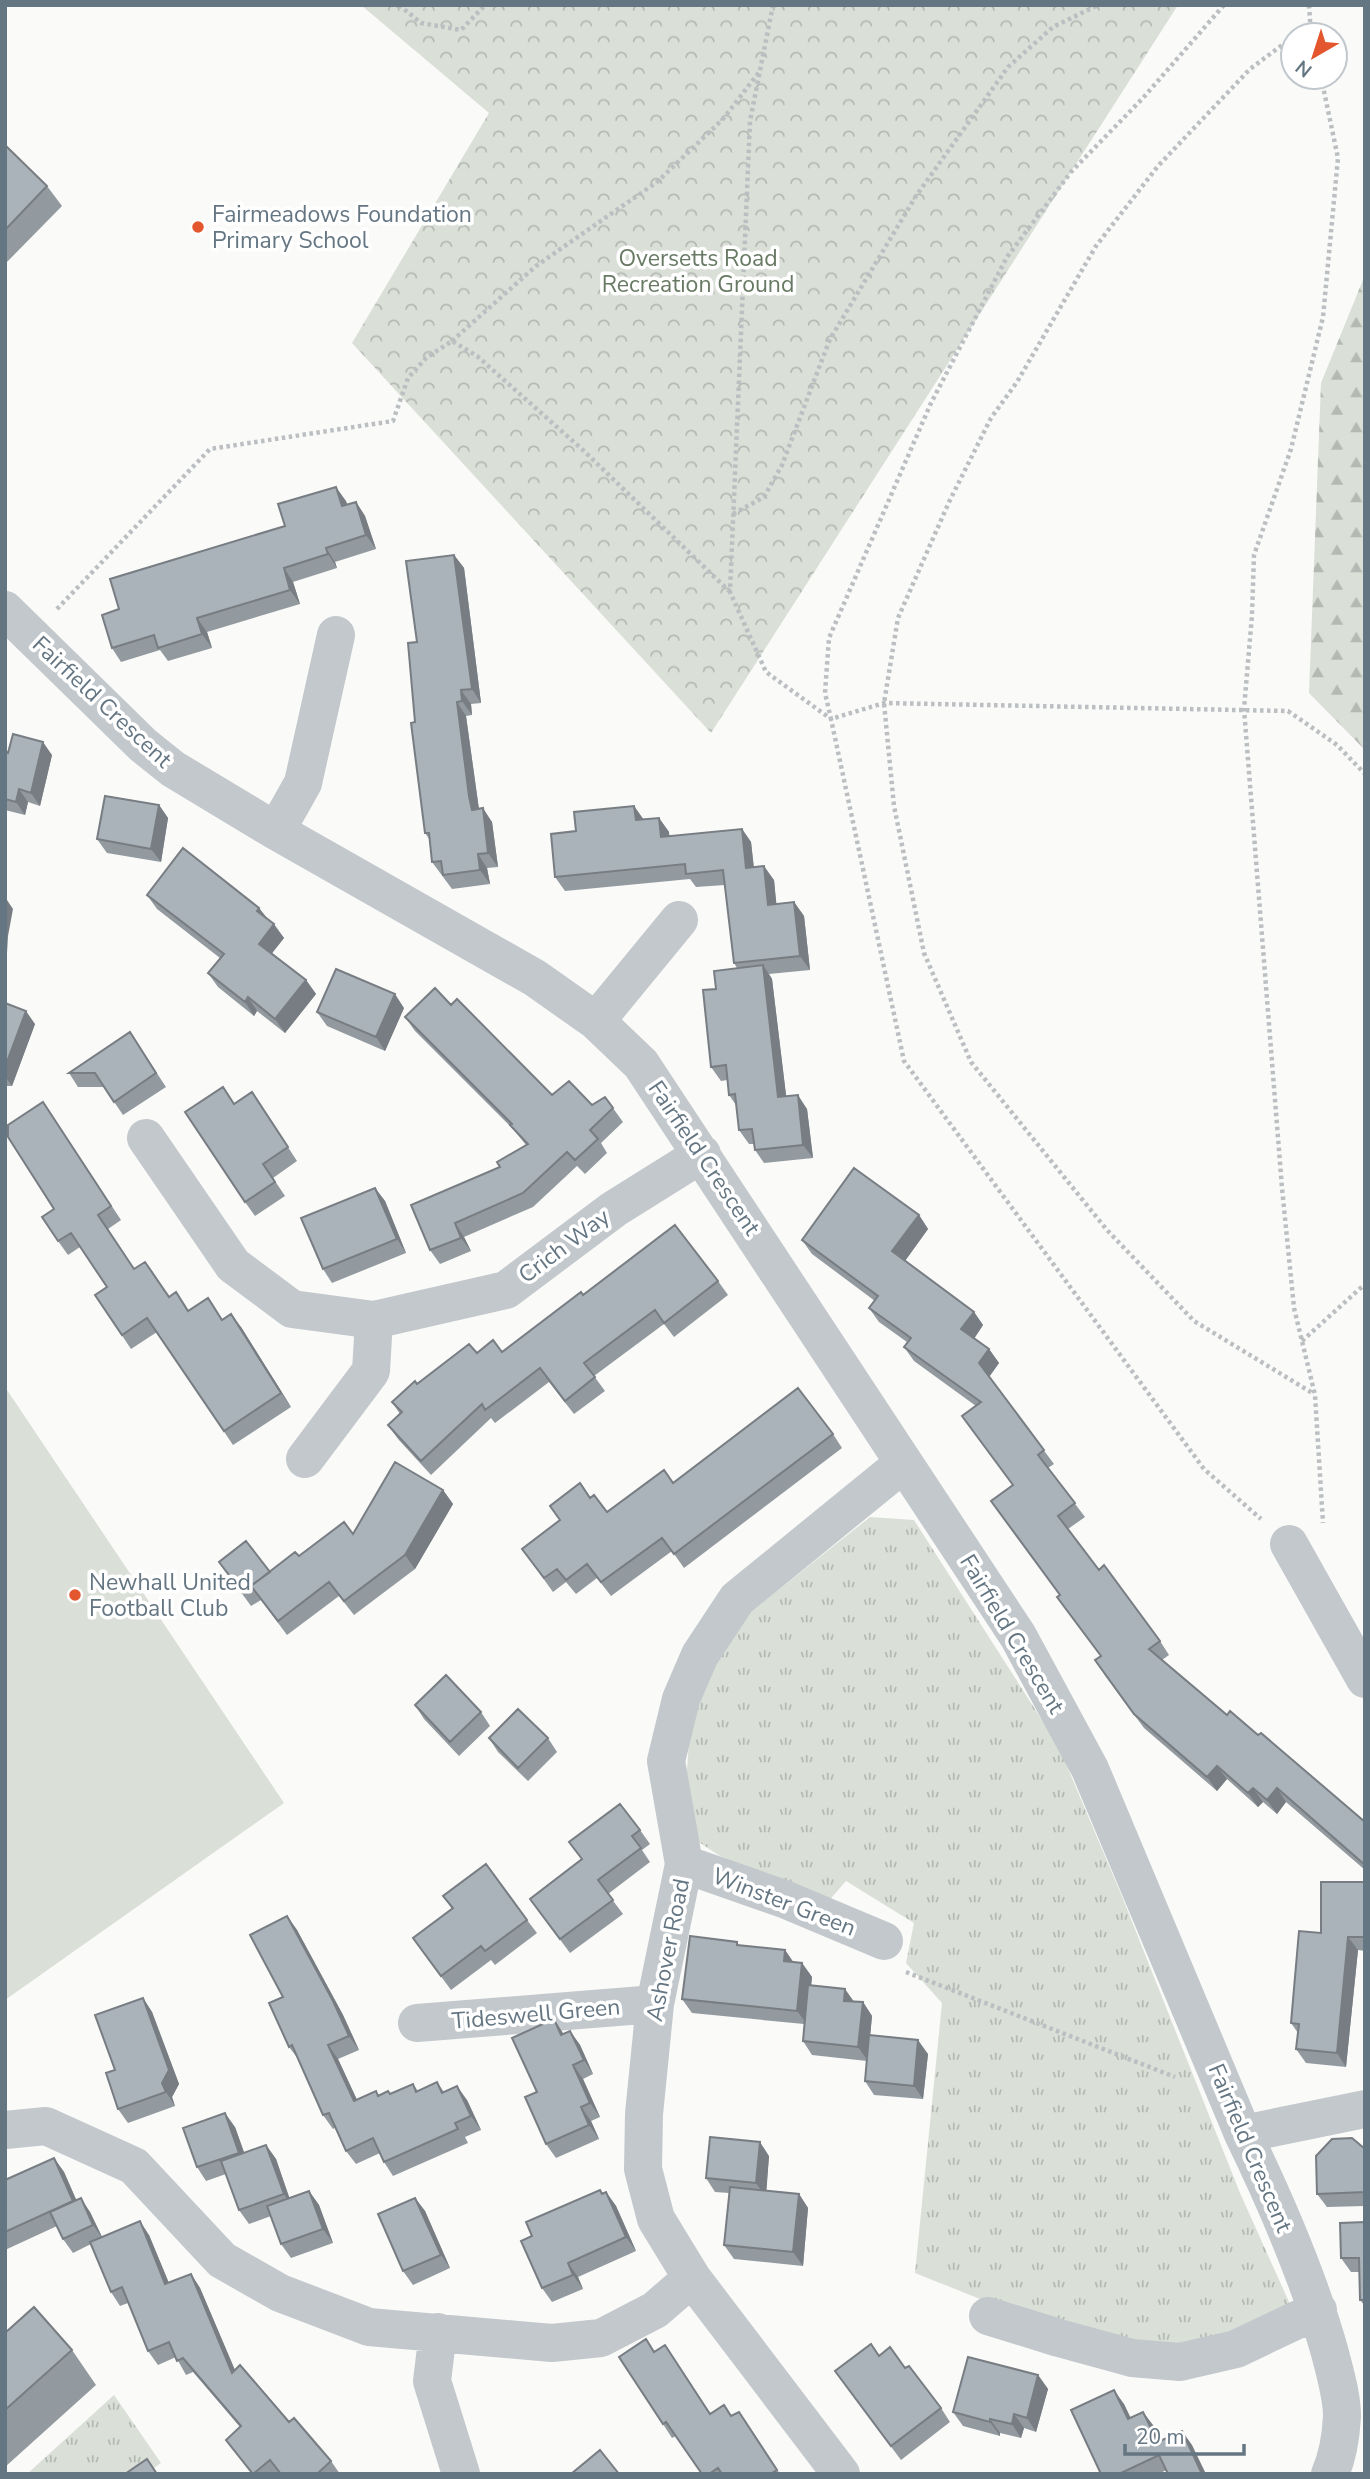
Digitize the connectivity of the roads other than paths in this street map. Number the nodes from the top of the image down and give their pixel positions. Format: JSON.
{"nodes":[{"id":1,"x":14,"y":633,"type":"edge"},
{"id":2,"x":336,"y":635,"type":"dead end"},
{"id":3,"x":276,"y":831,"type":"junction"},
{"id":4,"x":678,"y":920,"type":"dead end"},
{"id":5,"x":596,"y":1021,"type":"junction"},
{"id":6,"x":146,"y":1138,"type":"dead end"},
{"id":7,"x":702,"y":1154,"type":"junction"},
{"id":8,"x":374,"y":1320,"type":"junction"},
{"id":9,"x":305,"y":1460,"type":"dead end"},
{"id":10,"x":904,"y":1463,"type":"junction"},
{"id":11,"x":1289,"y":1544,"type":"road end"},
{"id":12,"x":1365,"y":1679,"type":"edge"},
{"id":13,"x":684,"y":1864,"type":"junction"},
{"id":14,"x":884,"y":1941,"type":"road end"},
{"id":15,"x":654,"y":2004,"type":"junction"},
{"id":16,"x":417,"y":2023,"type":"dead end"},
{"id":17,"x":1365,"y":2109,"type":"edge"},
{"id":18,"x":5,"y":2130,"type":"edge"},
{"id":19,"x":1243,"y":2134,"type":"junction"},
{"id":20,"x":692,"y":2278,"type":"junction"},
{"id":21,"x":1318,"y":2310,"type":"junction"},
{"id":22,"x":988,"y":2316,"type":"dead end"},
{"id":23,"x":438,"y":2332,"type":"junction"},
{"id":24,"x":1353,"y":2416,"type":"edge"},
{"id":25,"x":461,"y":2474,"type":"edge"},
{"id":26,"x":841,"y":2474,"type":"edge"},
{"id":27,"x":1330,"y":2474,"type":"edge"}],
"edges":[{"from":1,"to":3,"type":"street","name":"Fairfield Crescent"},
{"from":2,"to":3,"type":"street"},
{"from":3,"to":5,"type":"street","name":"Fairfield Crescent"},
{"from":4,"to":5,"type":"street"},
{"from":5,"to":7,"type":"street","name":"Fairfield Crescent"},
{"from":6,"to":8,"type":"street","name":"Crich Way"},
{"from":7,"to":8,"type":"street","name":"Crich Way"},
{"from":7,"to":10,"type":"street","name":"Fairfield Crescent"},
{"from":8,"to":9,"type":"street"},
{"from":10,"to":13,"type":"street","name":"Ashover Road"},
{"from":10,"to":19,"type":"street","name":"Fairfield Crescent"},
{"from":11,"to":12,"type":"street"},
{"from":13,"to":14,"type":"street","name":"Winster Green"},
{"from":13,"to":15,"type":"street","name":"Ashover Road"},
{"from":15,"to":16,"type":"street","name":"Tideswell Green"},
{"from":15,"to":20,"type":"street","name":"Ashover Road"},
{"from":17,"to":19,"type":"street"},
{"from":18,"to":23,"type":"street"},
{"from":19,"to":21,"type":"street","name":"Fairfield Crescent"},
{"from":20,"to":23,"type":"street"},
{"from":20,"to":26,"type":"street","name":"Ashover Road"},
{"from":21,"to":22,"type":"street"},
{"from":21,"to":24,"type":"street","name":"Fairfield Crescent"},
{"from":23,"to":25,"type":"street"},
{"from":24,"to":27,"type":"street","name":"Fairfield Crescent"}]}
